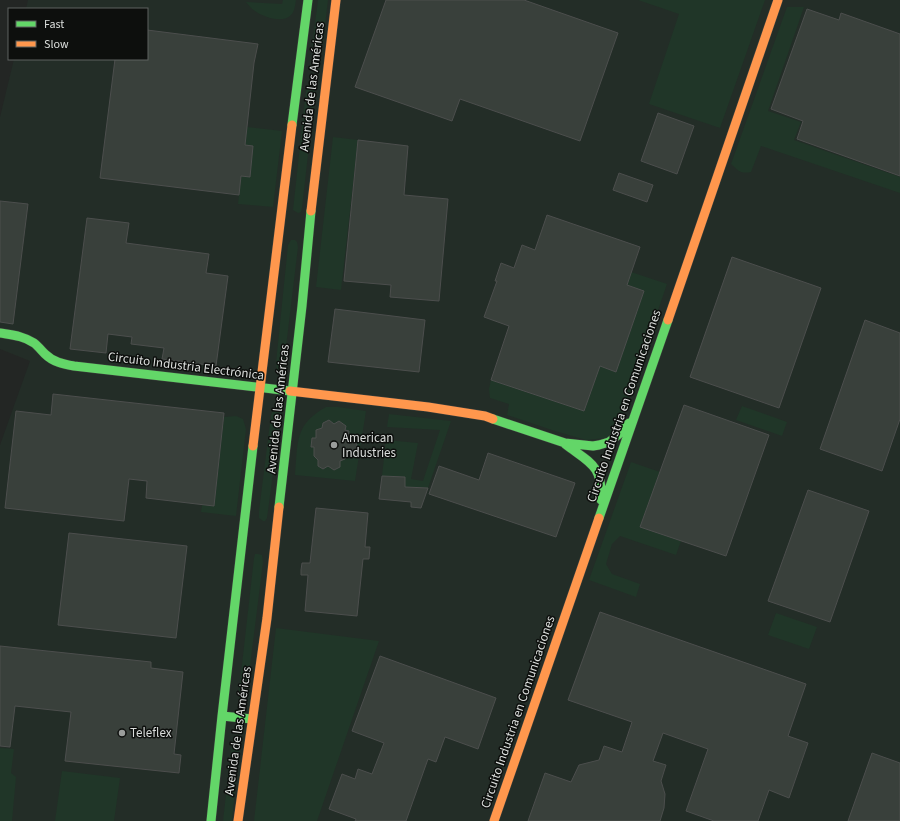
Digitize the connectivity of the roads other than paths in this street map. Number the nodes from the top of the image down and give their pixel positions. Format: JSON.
{"nodes":[{"id":1,"x":308,"y":0,"type":"edge"},
{"id":2,"x":336,"y":0,"type":"edge"},
{"id":3,"x":778,"y":0,"type":"edge"},
{"id":4,"x":0,"y":333,"type":"edge"},
{"id":5,"x":260,"y":388,"type":"junction"},
{"id":6,"x":293,"y":391,"type":"junction"},
{"id":7,"x":634,"y":415,"type":"junction"},
{"id":8,"x":565,"y":443,"type":"junction"},
{"id":9,"x":597,"y":523,"type":"junction"},
{"id":10,"x":222,"y":716,"type":"junction"},
{"id":11,"x":252,"y":719,"type":"junction"},
{"id":12,"x":211,"y":821,"type":"edge"},
{"id":13,"x":238,"y":821,"type":"edge"},
{"id":14,"x":494,"y":821,"type":"edge"}],
"edges":[{"from":1,"to":5,"type":"main road","name":"Avenida de las Américas"},
{"from":2,"to":6,"type":"main road","name":"Avenida de las Américas"},
{"from":3,"to":7,"type":"main road","name":"Circuito Industria en Comunicaciones"},
{"from":4,"to":5,"type":"main road","name":"Circuito Industria Electrónica"},
{"from":5,"to":6,"type":"main road","name":"Circuito Industria Electrónica"},
{"from":5,"to":10,"type":"main road","name":"Avenida de las Américas"},
{"from":6,"to":8,"type":"main road","name":"Circuito Industria Electrónica"},
{"from":6,"to":11,"type":"main road","name":"Avenida de las Américas"},
{"from":7,"to":8,"type":"main road","name":"Circuito Industria Electrónica"},
{"from":7,"to":9,"type":"main road","name":"Circuito Industria en Comunicaciones"},
{"from":8,"to":9,"type":"main road","name":"Circuito Industria Electrónica"},
{"from":9,"to":14,"type":"main road","name":"Circuito Industria en Comunicaciones"},
{"from":10,"to":11,"type":"main road"},
{"from":10,"to":12,"type":"main road","name":"Avenida de las Américas"},
{"from":11,"to":13,"type":"main road","name":"Avenida de las Américas"}]}
